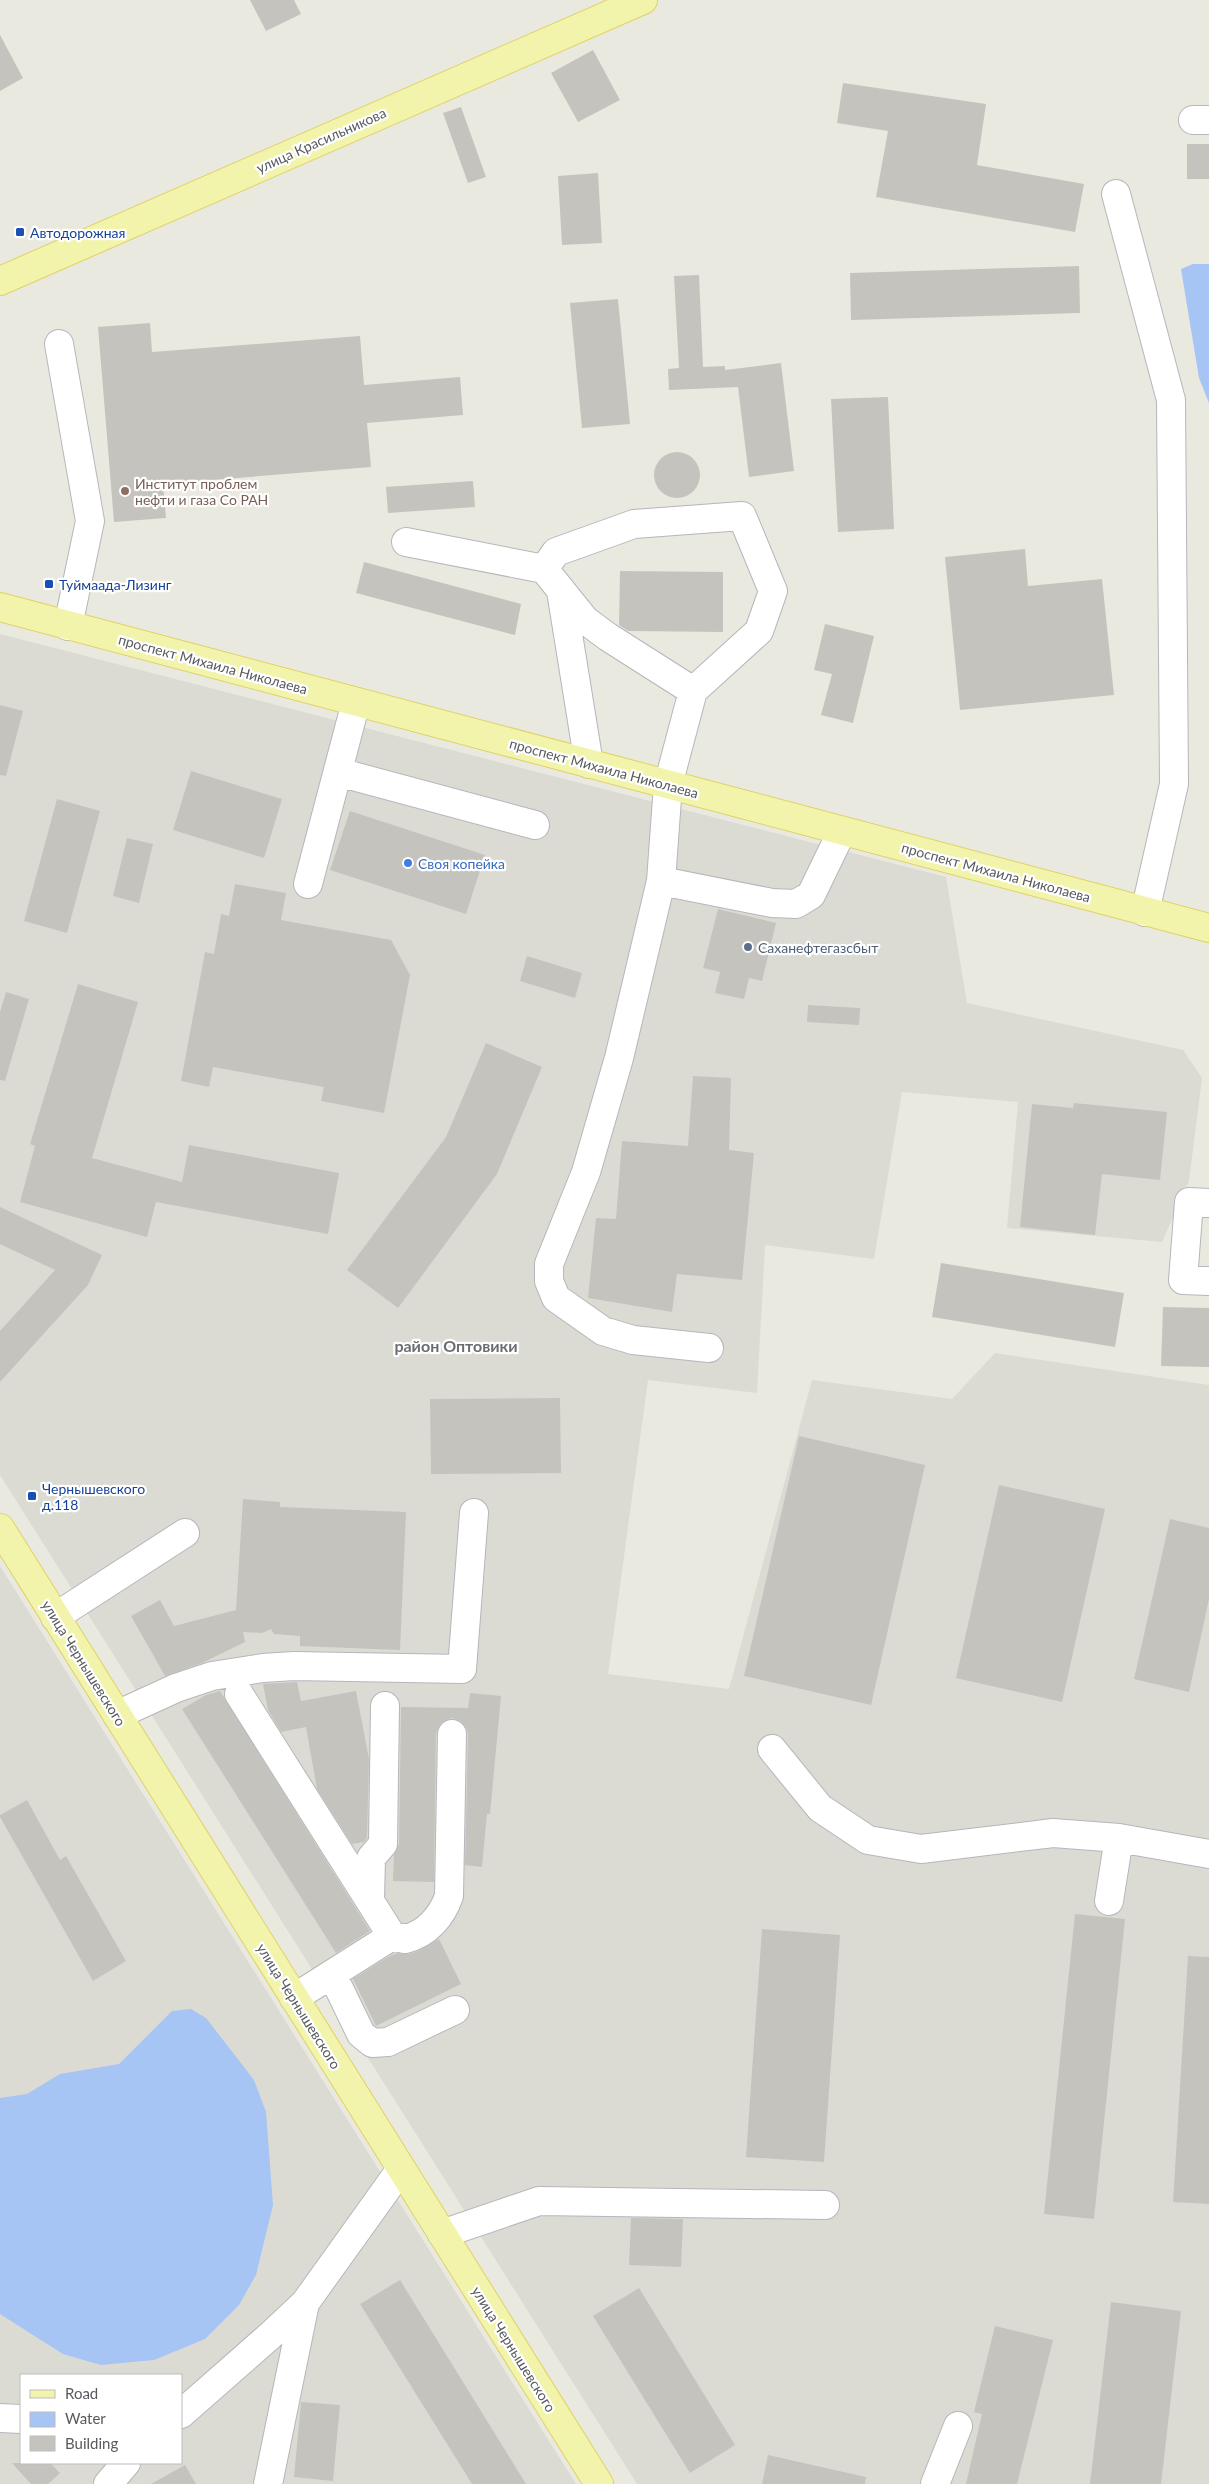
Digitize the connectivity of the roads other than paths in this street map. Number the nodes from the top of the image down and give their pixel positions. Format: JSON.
{"nodes":[{"id":1,"x":643,"y":0,"type":"edge"},
{"id":2,"x":1116,"y":194,"type":"dead end"},
{"id":3,"x":0,"y":281,"type":"edge"},
{"id":4,"x":59,"y":344,"type":"dead end"},
{"id":5,"x":406,"y":542,"type":"dead end"},
{"id":6,"x":544,"y":569,"type":"junction"},
{"id":7,"x":561,"y":590,"type":"junction"},
{"id":8,"x":0,"y":608,"type":"edge"},
{"id":9,"x":68,"y":626,"type":"junction"},
{"id":10,"x":693,"y":691,"type":"junction"},
{"id":11,"x":356,"y":702,"type":"junction"},
{"id":12,"x":589,"y":764,"type":"junction"},
{"id":13,"x":338,"y":772,"type":"junction"},
{"id":14,"x":668,"y":785,"type":"junction"},
{"id":15,"x":535,"y":825,"type":"dead end"},
{"id":16,"x":842,"y":831,"type":"junction"},
{"id":17,"x":661,"y":881,"type":"junction"},
{"id":18,"x":308,"y":884,"type":"dead end"},
{"id":19,"x":1145,"y":912,"type":"junction"},
{"id":20,"x":1209,"y":928,"type":"edge"},
{"id":21,"x":1209,"y":1203,"type":"edge"},
{"id":22,"x":1209,"y":1281,"type":"edge"},
{"id":23,"x":708,"y":1348,"type":"dead end"},
{"id":24,"x":474,"y":1514,"type":"dead end"},
{"id":25,"x":0,"y":1528,"type":"edge"},
{"id":26,"x":185,"y":1533,"type":"dead end"},
{"id":27,"x":56,"y":1617,"type":"junction"},
{"id":28,"x":239,"y":1694,"type":"dead end"},
{"id":29,"x":385,"y":1706,"type":"dead end"},
{"id":30,"x":117,"y":1715,"type":"junction"},
{"id":31,"x":452,"y":1734,"type":"dead end"},
{"id":32,"x":772,"y":1749,"type":"dead end"},
{"id":33,"x":1119,"y":1838,"type":"junction"},
{"id":34,"x":1209,"y":1854,"type":"edge"},
{"id":35,"x":370,"y":1900,"type":"junction"},
{"id":36,"x":1109,"y":1901,"type":"dead end"},
{"id":37,"x":392,"y":1936,"type":"junction"},
{"id":38,"x":332,"y":1974,"type":"junction"},
{"id":39,"x":294,"y":1998,"type":"junction"},
{"id":40,"x":455,"y":2010,"type":"dead end"},
{"id":41,"x":401,"y":2169,"type":"junction"},
{"id":42,"x":824,"y":2205,"type":"dead end"},
{"id":43,"x":442,"y":2234,"type":"junction"},
{"id":44,"x":305,"y":2303,"type":"junction"},
{"id":45,"x":182,"y":2413,"type":"edge"},
{"id":46,"x":0,"y":2418,"type":"edge"},
{"id":47,"x":20,"y":2419,"type":"edge"},
{"id":48,"x":958,"y":2426,"type":"dead end"},
{"id":49,"x":268,"y":2484,"type":"edge"},
{"id":50,"x":599,"y":2484,"type":"edge"},
{"id":51,"x":935,"y":2484,"type":"edge"}],
"edges":[{"from":1,"to":3,"type":"main road","name":"улица Красильникова"},
{"from":2,"to":19,"type":"lane"},
{"from":4,"to":9,"type":"lane"},
{"from":5,"to":6,"type":"lane"},
{"from":6,"to":7,"type":"lane"},
{"from":6,"to":10,"type":"lane"},
{"from":7,"to":10,"type":"lane"},
{"from":7,"to":12,"type":"lane"},
{"from":8,"to":9,"type":"main road","name":"проспект Михаила Николаева"},
{"from":9,"to":11,"type":"main road","name":"проспект Михаила Николаева"},
{"from":10,"to":14,"type":"lane"},
{"from":11,"to":12,"type":"main road","name":"проспект Михаила Николаева"},
{"from":11,"to":13,"type":"lane"},
{"from":12,"to":14,"type":"main road","name":"проспект Михаила Николаева"},
{"from":13,"to":15,"type":"lane"},
{"from":13,"to":18,"type":"lane"},
{"from":14,"to":16,"type":"main road","name":"проспект Михаила Николаева"},
{"from":14,"to":17,"type":"lane"},
{"from":16,"to":17,"type":"lane"},
{"from":16,"to":19,"type":"main road","name":"проспект Михаила Николаева"},
{"from":17,"to":23,"type":"lane"},
{"from":19,"to":20,"type":"main road","name":"проспект Михаила Николаева"},
{"from":21,"to":22,"type":"lane"},
{"from":24,"to":30,"type":"lane"},
{"from":25,"to":27,"type":"main road","name":"улица Чернышевского"},
{"from":26,"to":27,"type":"lane"},
{"from":27,"to":30,"type":"main road","name":"улица Чернышевского"},
{"from":28,"to":35,"type":"lane"},
{"from":29,"to":35,"type":"lane"},
{"from":30,"to":39,"type":"main road","name":"улица Чернышевского"},
{"from":31,"to":37,"type":"lane"},
{"from":32,"to":33,"type":"lane"},
{"from":33,"to":34,"type":"lane"},
{"from":33,"to":36,"type":"lane"},
{"from":35,"to":37,"type":"lane"},
{"from":37,"to":38,"type":"lane"},
{"from":38,"to":39,"type":"lane"},
{"from":38,"to":40,"type":"lane"},
{"from":39,"to":41,"type":"main road","name":"улица Чернышевского"},
{"from":41,"to":43,"type":"main road","name":"улица Чернышевского"},
{"from":41,"to":44,"type":"lane"},
{"from":42,"to":43,"type":"lane"},
{"from":43,"to":50,"type":"main road","name":"улица Чернышевского"},
{"from":44,"to":45,"type":"lane"},
{"from":44,"to":49,"type":"lane"},
{"from":46,"to":47,"type":"lane"},
{"from":48,"to":51,"type":"lane"}]}
